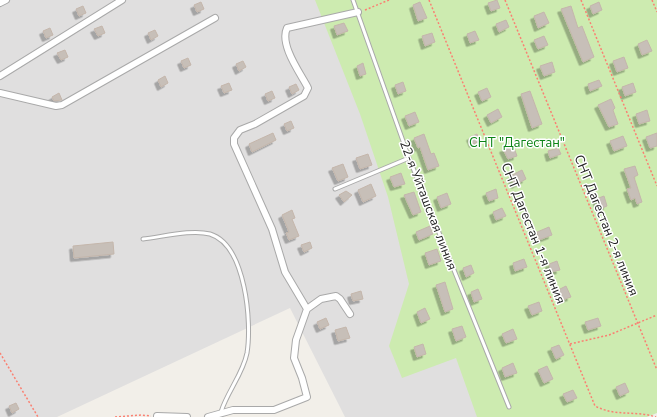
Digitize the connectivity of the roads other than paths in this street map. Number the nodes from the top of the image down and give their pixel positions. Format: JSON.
{"nodes":[{"id":1,"x":6,"y":0,"type":"edge"},
{"id":2,"x":122,"y":0,"type":"edge"},
{"id":3,"x":353,"y":0,"type":"edge"},
{"id":4,"x":0,"y":3,"type":"edge"},
{"id":5,"x":358,"y":12,"type":"junction"},
{"id":6,"x":215,"y":18,"type":"dead end"},
{"id":7,"x":0,"y":76,"type":"edge"},
{"id":8,"x":0,"y":92,"type":"edge"},
{"id":9,"x":409,"y":158,"type":"junction"},
{"id":10,"x":335,"y":189,"type":"dead end"},
{"id":11,"x":143,"y":239,"type":"dead end"},
{"id":12,"x":307,"y":309,"type":"junction"},
{"id":13,"x":350,"y":314,"type":"dead end"},
{"id":14,"x":509,"y":407,"type":"dead end"},
{"id":15,"x":221,"y":412,"type":"junction"},
{"id":16,"x":157,"y":416,"type":"edge"},
{"id":17,"x":187,"y":417,"type":"edge"},
{"id":18,"x":208,"y":417,"type":"edge"}],
"edges":[{"from":1,"to":4,"type":"street"},
{"from":2,"to":7,"type":"street"},
{"from":3,"to":5,"type":"lane","name":"22-я Уйташская линия"},
{"from":5,"to":9,"type":"lane","name":"22-я Уйташская линия"},
{"from":5,"to":12,"type":"street"},
{"from":6,"to":8,"type":"street"},
{"from":9,"to":10,"type":"lane"},
{"from":9,"to":14,"type":"lane","name":"22-я Уйташская линия"},
{"from":11,"to":15,"type":"lane"},
{"from":12,"to":13,"type":"street"},
{"from":12,"to":15,"type":"street"},
{"from":15,"to":18,"type":"street"},
{"from":16,"to":17,"type":"street"}]}
